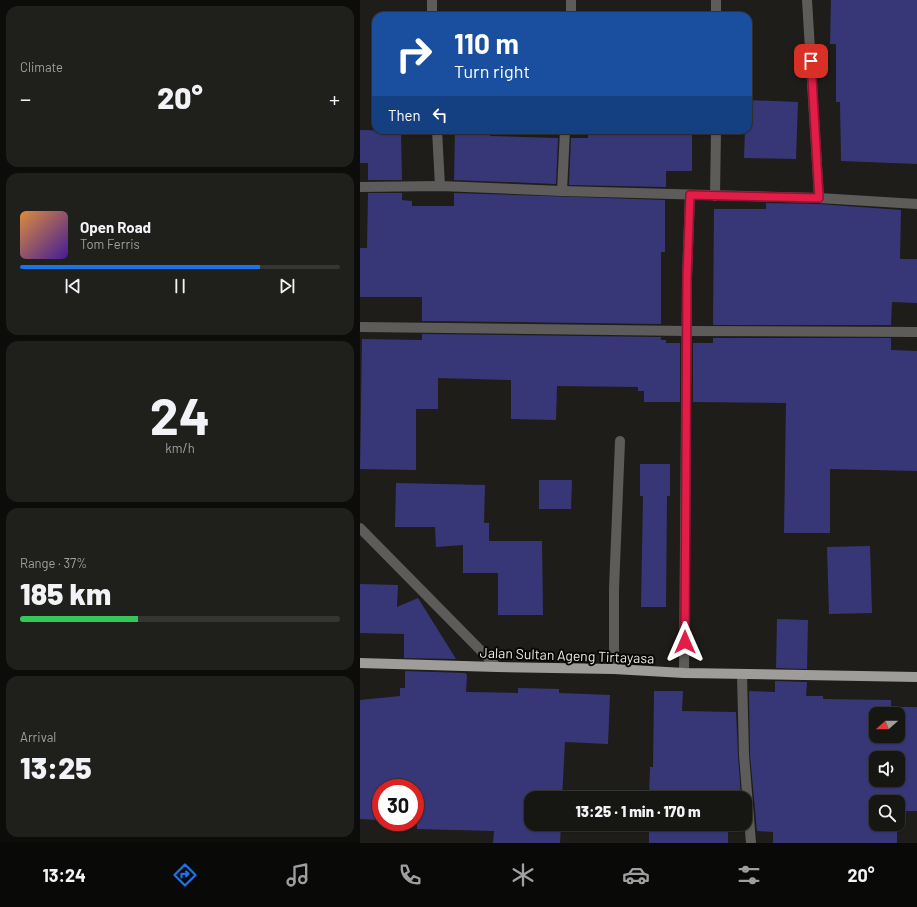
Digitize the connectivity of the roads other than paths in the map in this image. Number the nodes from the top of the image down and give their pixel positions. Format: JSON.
{"nodes":[{"id":1,"x":432,"y":0,"type":"edge"},
{"id":2,"x":571,"y":0,"type":"edge"},
{"id":3,"x":716,"y":0,"type":"edge"},
{"id":4,"x":807,"y":0,"type":"edge"},
{"id":5,"x":432,"y":12,"type":"edge"},
{"id":6,"x":570,"y":12,"type":"edge"},
{"id":7,"x":716,"y":12,"type":"edge"},
{"id":8,"x":437,"y":134,"type":"edge"},
{"id":9,"x":565,"y":134,"type":"edge"},
{"id":10,"x":716,"y":134,"type":"edge"},
{"id":11,"x":440,"y":186,"type":"junction"},
{"id":12,"x":360,"y":187,"type":"edge"},
{"id":13,"x":562,"y":191,"type":"junction"},
{"id":14,"x":690,"y":195,"type":"junction"},
{"id":15,"x":715,"y":196,"type":"junction"},
{"id":16,"x":819,"y":198,"type":"junction"},
{"id":17,"x":917,"y":204,"type":"edge"},
{"id":18,"x":360,"y":327,"type":"edge"},
{"id":19,"x":687,"y":331,"type":"junction"},
{"id":20,"x":917,"y":332,"type":"edge"},
{"id":21,"x":620,"y":441,"type":"dead end"},
{"id":22,"x":360,"y":528,"type":"edge"},
{"id":23,"x":360,"y":663,"type":"edge"},
{"id":24,"x":497,"y":667,"type":"junction"},
{"id":25,"x":614,"y":669,"type":"junction"},
{"id":26,"x":684,"y":673,"type":"junction"},
{"id":27,"x":742,"y":674,"type":"junction"},
{"id":28,"x":917,"y":677,"type":"edge"},
{"id":29,"x":751,"y":843,"type":"edge"}],
"edges":[{"from":1,"to":5,"type":"street"},
{"from":2,"to":6,"type":"street"},
{"from":3,"to":7,"type":"street"},
{"from":4,"to":16,"type":"street"},
{"from":8,"to":11,"type":"street"},
{"from":9,"to":13,"type":"street"},
{"from":10,"to":15,"type":"street"},
{"from":11,"to":12,"type":"street"},
{"from":11,"to":13,"type":"street"},
{"from":13,"to":14,"type":"street"},
{"from":14,"to":15,"type":"street"},
{"from":14,"to":19,"type":"street"},
{"from":15,"to":16,"type":"street"},
{"from":16,"to":17,"type":"street"},
{"from":18,"to":19,"type":"street"},
{"from":19,"to":20,"type":"street"},
{"from":19,"to":26,"type":"street"},
{"from":21,"to":25,"type":"street"},
{"from":22,"to":24,"type":"street"},
{"from":23,"to":24,"type":"main road","name":"Jalan Sultan Ageng Tirtayasa"},
{"from":24,"to":25,"type":"main road","name":"Jalan Sultan Ageng Tirtayasa"},
{"from":25,"to":26,"type":"main road","name":"Jalan Sultan Ageng Tirtayasa"},
{"from":26,"to":27,"type":"main road","name":"Jalan Sultan Ageng Tirtayasa"},
{"from":27,"to":28,"type":"main road","name":"Jalan Sultan Ageng Tirtayasa"},
{"from":27,"to":29,"type":"street"}]}
